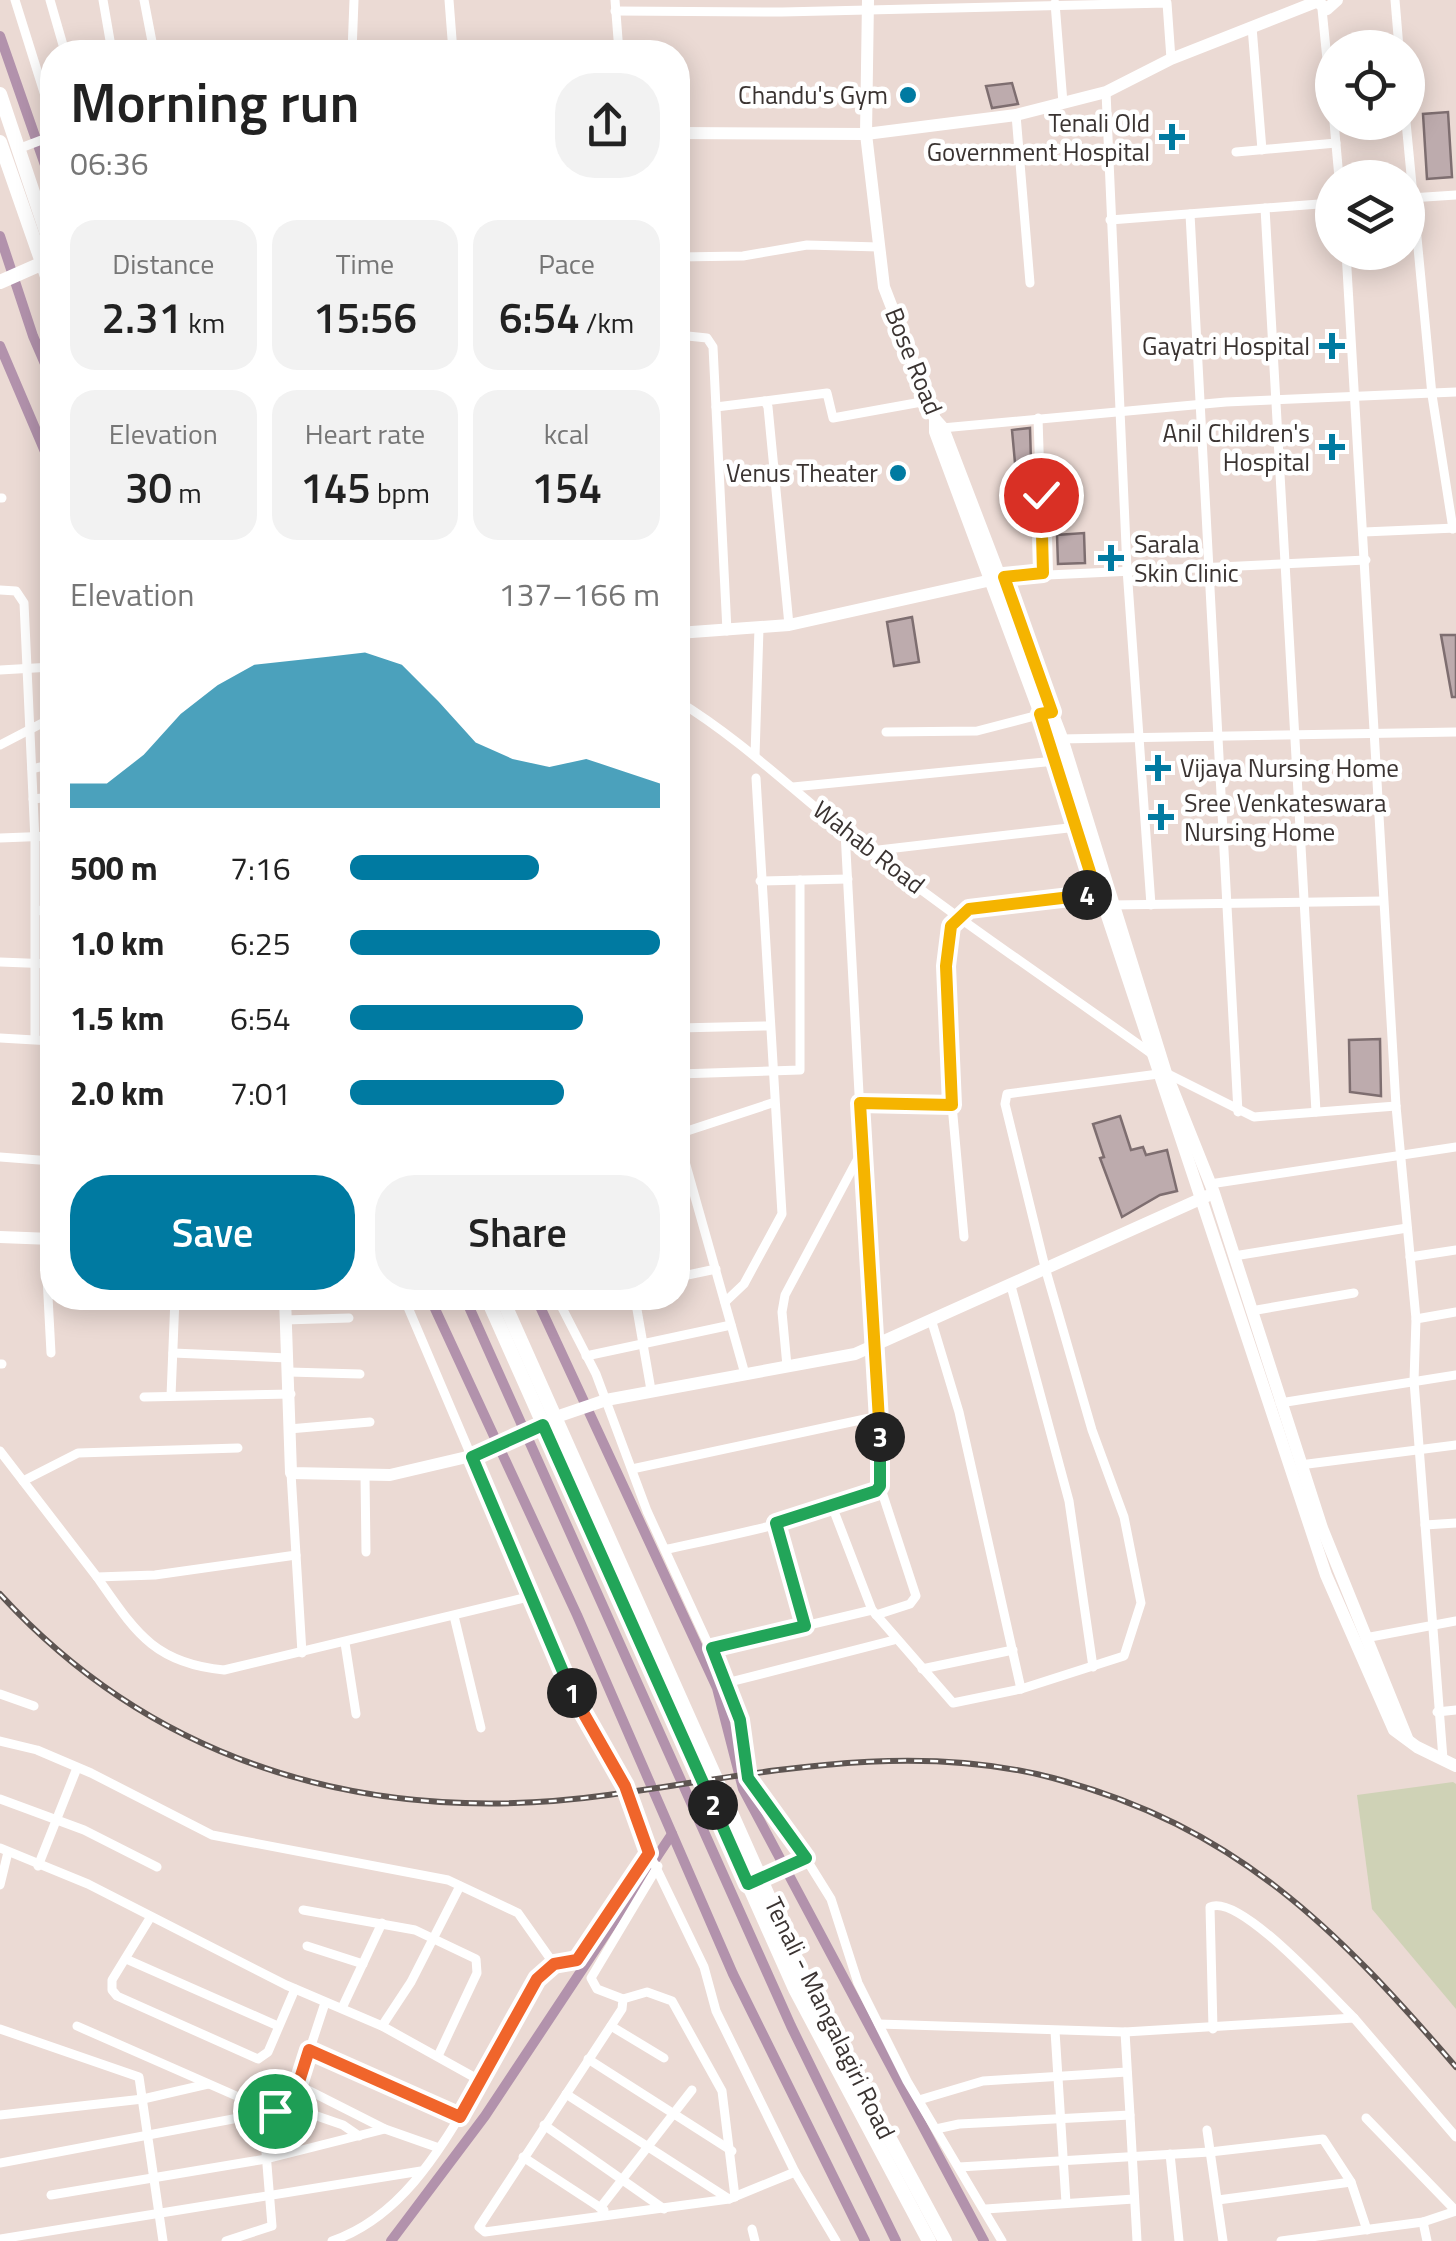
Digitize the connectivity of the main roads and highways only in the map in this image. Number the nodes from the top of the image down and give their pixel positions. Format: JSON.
{"nodes":[{"id":1,"x":1336,"y":0,"type":"edge"},
{"id":2,"x":868,"y":4,"type":"edge"},
{"id":3,"x":1318,"y":4,"type":"edge"},
{"id":4,"x":0,"y":94,"type":"edge"},
{"id":5,"x":690,"y":133,"type":"edge"},
{"id":6,"x":866,"y":134,"type":"junction"},
{"id":7,"x":0,"y":142,"type":"edge"},
{"id":8,"x":40,"y":207,"type":"edge"},
{"id":9,"x":40,"y":253,"type":"edge"},
{"id":10,"x":40,"y":269,"type":"edge"},
{"id":11,"x":0,"y":282,"type":"edge"},
{"id":12,"x":997,"y":579,"type":"junction"},
{"id":13,"x":690,"y":632,"type":"edge"},
{"id":14,"x":1056,"y":740,"type":"junction"},
{"id":15,"x":1106,"y":899,"type":"junction"},
{"id":16,"x":1161,"y":1069,"type":"junction"},
{"id":17,"x":1209,"y":1192,"type":"junction"},
{"id":18,"x":0,"y":1237,"type":"edge"},
{"id":19,"x":40,"y":1239,"type":"edge"},
{"id":20,"x":285,"y":1310,"type":"edge"},
{"id":21,"x":493,"y":1310,"type":"edge"},
{"id":22,"x":507,"y":1310,"type":"edge"},
{"id":23,"x":549,"y":1422,"type":"junction"},
{"id":24,"x":1407,"y":1738,"type":"junction"},
{"id":25,"x":1450,"y":1762,"type":"edge"},
{"id":26,"x":759,"y":1878,"type":"junction"},
{"id":27,"x":929,"y":2241,"type":"edge"},
{"id":28,"x":945,"y":2241,"type":"edge"}],
"edges":[{"from":1,"to":3,"type":"main road"},
{"from":2,"to":6,"type":"main road","name":"Bose Road"},
{"from":3,"to":6,"type":"main road"},
{"from":4,"to":8,"type":"main road"},
{"from":5,"to":6,"type":"main road"},
{"from":6,"to":12,"type":"main road","name":"Bose Road"},
{"from":7,"to":9,"type":"main road"},
{"from":10,"to":11,"type":"main road"},
{"from":12,"to":13,"type":"main road"},
{"from":12,"to":14,"type":"main road","name":"Bose Road"},
{"from":14,"to":15,"type":"main road"},
{"from":14,"to":15,"type":"main road"},
{"from":15,"to":16,"type":"main road"},
{"from":15,"to":16,"type":"main road"},
{"from":16,"to":17,"type":"main road"},
{"from":17,"to":23,"type":"main road"},
{"from":17,"to":24,"type":"main road"},
{"from":17,"to":24,"type":"main road"},
{"from":18,"to":19,"type":"main road"},
{"from":20,"to":23,"type":"main road"},
{"from":21,"to":23,"type":"main road"},
{"from":22,"to":23,"type":"main road"},
{"from":23,"to":26,"type":"main road"},
{"from":24,"to":25,"type":"main road"},
{"from":26,"to":27,"type":"main road"},
{"from":26,"to":28,"type":"main road","name":"Tenali - Mangalagiri Road"}]}
